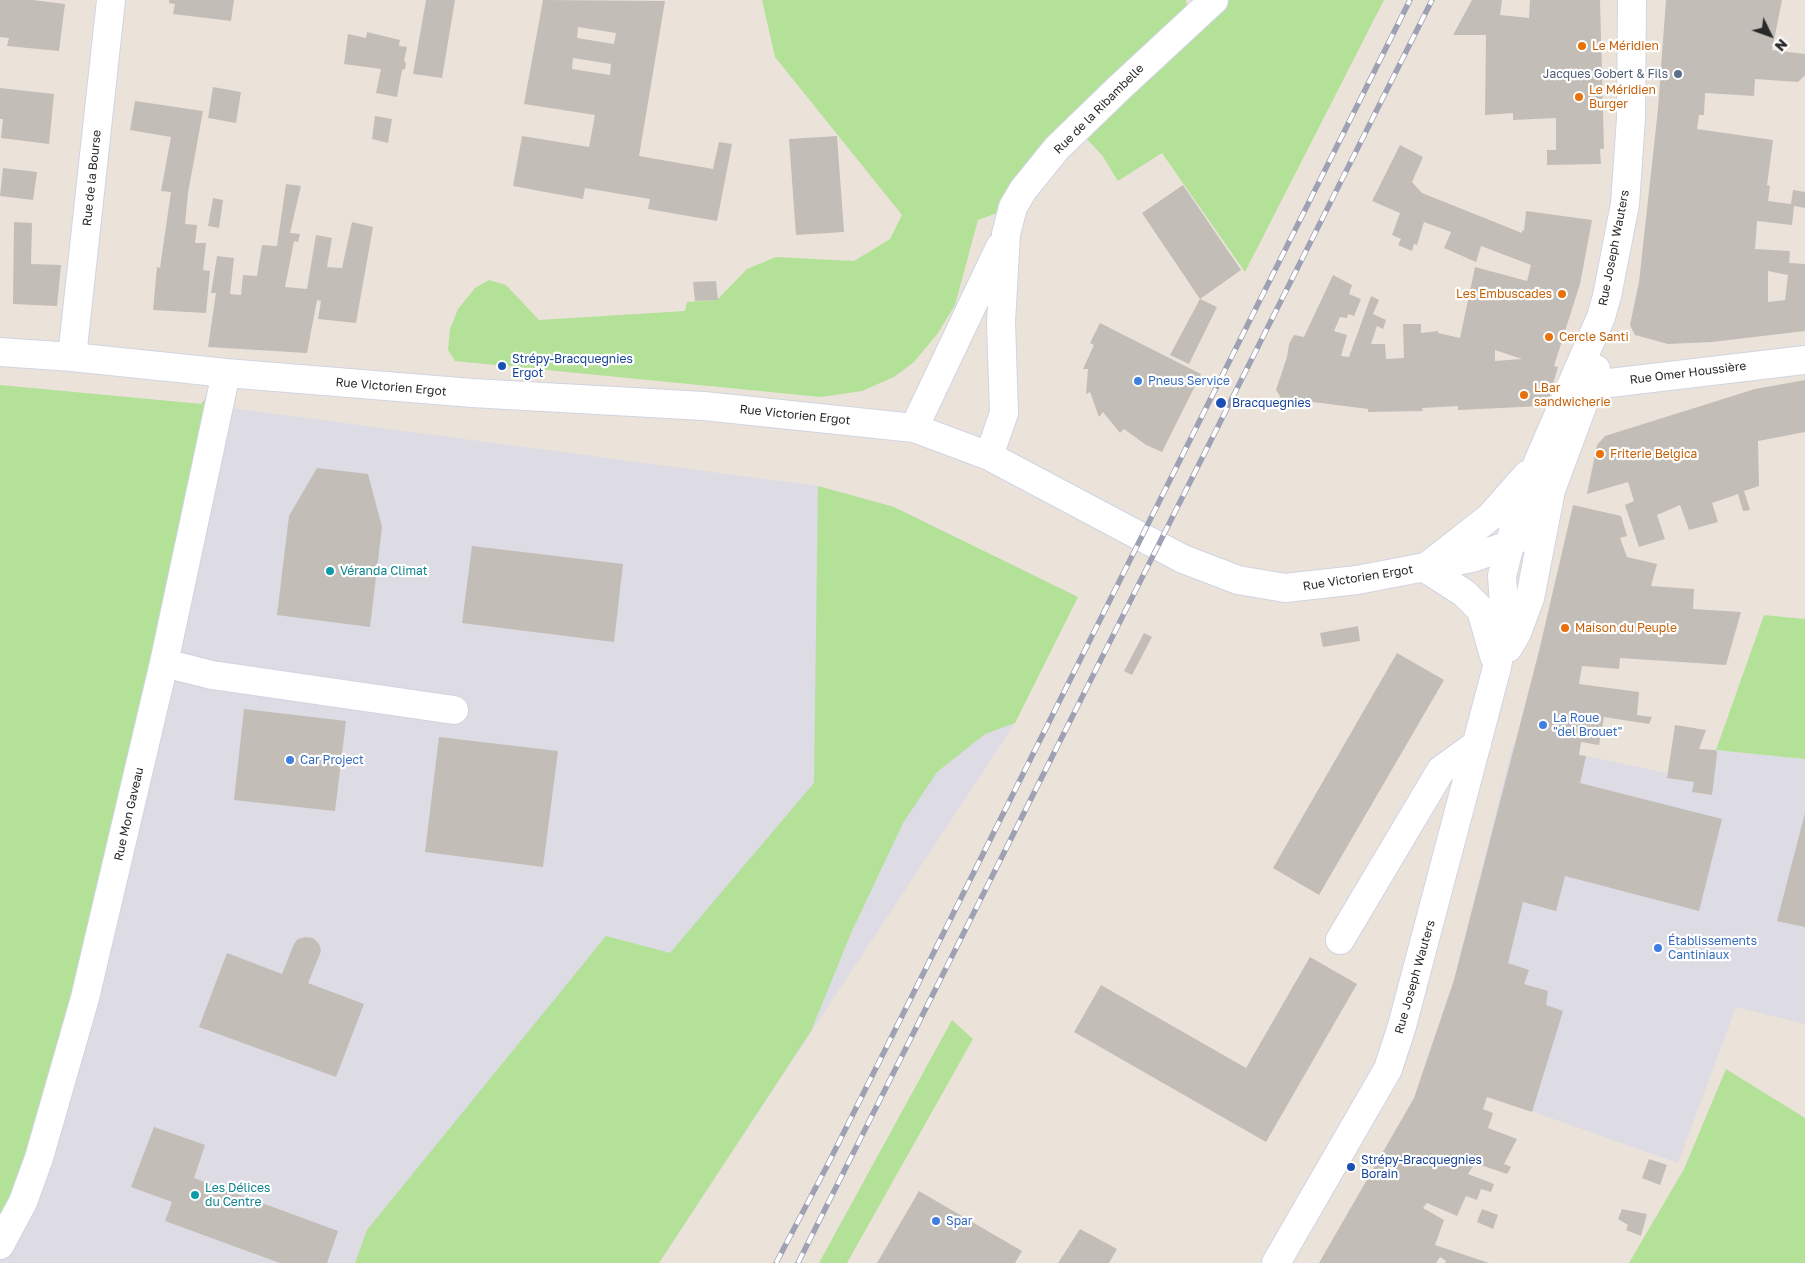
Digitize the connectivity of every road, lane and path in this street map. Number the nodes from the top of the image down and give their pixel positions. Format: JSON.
{"nodes":[{"id":1,"x":112,"y":0,"type":"edge"},
{"id":2,"x":1214,"y":0,"type":"edge"},
{"id":3,"x":1632,"y":0,"type":"edge"},
{"id":4,"x":1006,"y":234,"type":"junction"},
{"id":5,"x":0,"y":352,"type":"edge"},
{"id":6,"x":72,"y":357,"type":"junction"},
{"id":7,"x":1805,"y":360,"type":"edge"},
{"id":8,"x":226,"y":373,"type":"junction"},
{"id":9,"x":1581,"y":386,"type":"junction"},
{"id":10,"x":914,"y":428,"type":"junction"},
{"id":11,"x":989,"y":456,"type":"junction"},
{"id":12,"x":1538,"y":462,"type":"junction"},
{"id":13,"x":1543,"y":522,"type":"junction"},
{"id":14,"x":1509,"y":545,"type":"junction"},
{"id":15,"x":1448,"y":549,"type":"junction"},
{"id":16,"x":1479,"y":555,"type":"junction"},
{"id":17,"x":1425,"y":568,"type":"junction"},
{"id":18,"x":1502,"y":576,"type":"junction"},
{"id":19,"x":1517,"y":633,"type":"junction"},
{"id":20,"x":164,"y":663,"type":"junction"},
{"id":21,"x":1496,"y":667,"type":"junction"},
{"id":22,"x":454,"y":710,"type":"dead end"},
{"id":23,"x":1477,"y":744,"type":"junction"},
{"id":24,"x":1340,"y":940,"type":"dead end"},
{"id":25,"x":0,"y":1245,"type":"edge"},
{"id":26,"x":1276,"y":1263,"type":"edge"}],
"edges":[{"from":1,"to":6,"type":"street","name":"Rue de la Bourse"},
{"from":2,"to":4,"type":"street","name":"Rue de la Ribambelle"},
{"from":3,"to":9,"type":"street","name":"Rue Joseph Wauters"},
{"from":4,"to":10,"type":"street"},
{"from":4,"to":11,"type":"street"},
{"from":5,"to":6,"type":"street","name":"Rue Victorien Ergot"},
{"from":6,"to":8,"type":"street","name":"Rue Victorien Ergot"},
{"from":7,"to":9,"type":"street","name":"Rue Omer Houssière"},
{"from":8,"to":10,"type":"street","name":"Rue Victorien Ergot"},
{"from":8,"to":20,"type":"street","name":"Rue Mon Gaveau"},
{"from":9,"to":12,"type":"street"},
{"from":9,"to":13,"type":"street"},
{"from":10,"to":11,"type":"street","name":"Rue Victorien Ergot"},
{"from":11,"to":17,"type":"street","name":"Rue Victorien Ergot"},
{"from":12,"to":14,"type":"street"},
{"from":12,"to":15,"type":"street"},
{"from":13,"to":14,"type":"street"},
{"from":13,"to":19,"type":"street"},
{"from":14,"to":16,"type":"street"},
{"from":14,"to":18,"type":"street"},
{"from":15,"to":16,"type":"street"},
{"from":15,"to":17,"type":"street"},
{"from":16,"to":17,"type":"street"},
{"from":16,"to":18,"type":"street"},
{"from":17,"to":21,"type":"street","name":"Rue Victorien Ergot"},
{"from":18,"to":19,"type":"street"},
{"from":18,"to":21,"type":"street"},
{"from":19,"to":21,"type":"street"},
{"from":20,"to":22,"type":"street"},
{"from":20,"to":25,"type":"street","name":"Rue Mon Gaveau"},
{"from":21,"to":23,"type":"street","name":"Rue Joseph Wauters"},
{"from":23,"to":24,"type":"street"},
{"from":23,"to":26,"type":"street","name":"Rue Joseph Wauters"}]}
